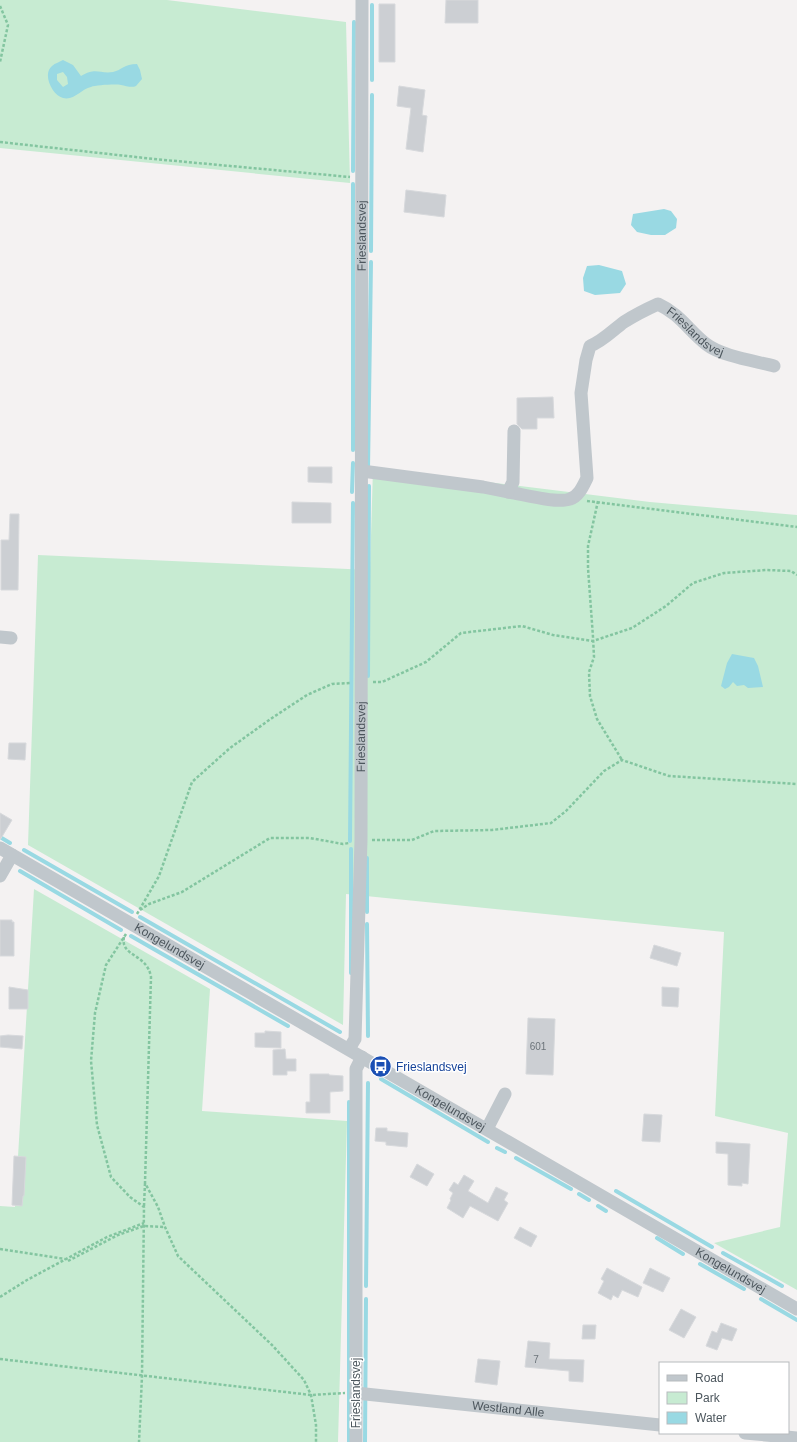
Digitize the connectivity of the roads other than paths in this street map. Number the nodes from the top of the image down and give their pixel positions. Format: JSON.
{"nodes":[{"id":1,"x":362,"y":0,"type":"edge"},
{"id":2,"x":774,"y":366,"type":"dead end"},
{"id":3,"x":514,"y":431,"type":"dead end"},
{"id":4,"x":362,"y":472,"type":"junction"},
{"id":5,"x":508,"y":492,"type":"junction"},
{"id":6,"x":0,"y":848,"type":"edge"},
{"id":7,"x":12,"y":855,"type":"junction"},
{"id":8,"x":0,"y":876,"type":"edge"},
{"id":9,"x":349,"y":1049,"type":"junction"},
{"id":10,"x":362,"y":1057,"type":"junction"},
{"id":11,"x":505,"y":1094,"type":"dead end"},
{"id":12,"x":486,"y":1129,"type":"junction"},
{"id":13,"x":797,"y":1309,"type":"edge"},
{"id":14,"x":356,"y":1393,"type":"junction"},
{"id":15,"x":659,"y":1424,"type":"edge"},
{"id":16,"x":755,"y":1434,"type":"edge"},
{"id":17,"x":797,"y":1438,"type":"edge"},
{"id":18,"x":356,"y":1442,"type":"edge"}],
"edges":[{"from":1,"to":4,"type":"street","name":"Frieslandsvej"},
{"from":2,"to":5,"type":"street","name":"Frieslandsvej"},
{"from":3,"to":5,"type":"street"},
{"from":4,"to":5,"type":"street"},
{"from":4,"to":9,"type":"street","name":"Frieslandsvej"},
{"from":6,"to":7,"type":"street","name":"Kongelundsvej"},
{"from":7,"to":8,"type":"street"},
{"from":7,"to":9,"type":"street","name":"Kongelundsvej"},
{"from":9,"to":10,"type":"street","name":"Kongelundsvej"},
{"from":10,"to":12,"type":"street","name":"Kongelundsvej"},
{"from":10,"to":14,"type":"street","name":"Frieslandsvej"},
{"from":11,"to":12,"type":"street"},
{"from":12,"to":13,"type":"street","name":"Kongelundsvej"},
{"from":14,"to":15,"type":"street","name":"Westland Alle"},
{"from":14,"to":18,"type":"street","name":"Frieslandsvej"},
{"from":16,"to":17,"type":"street"}]}
